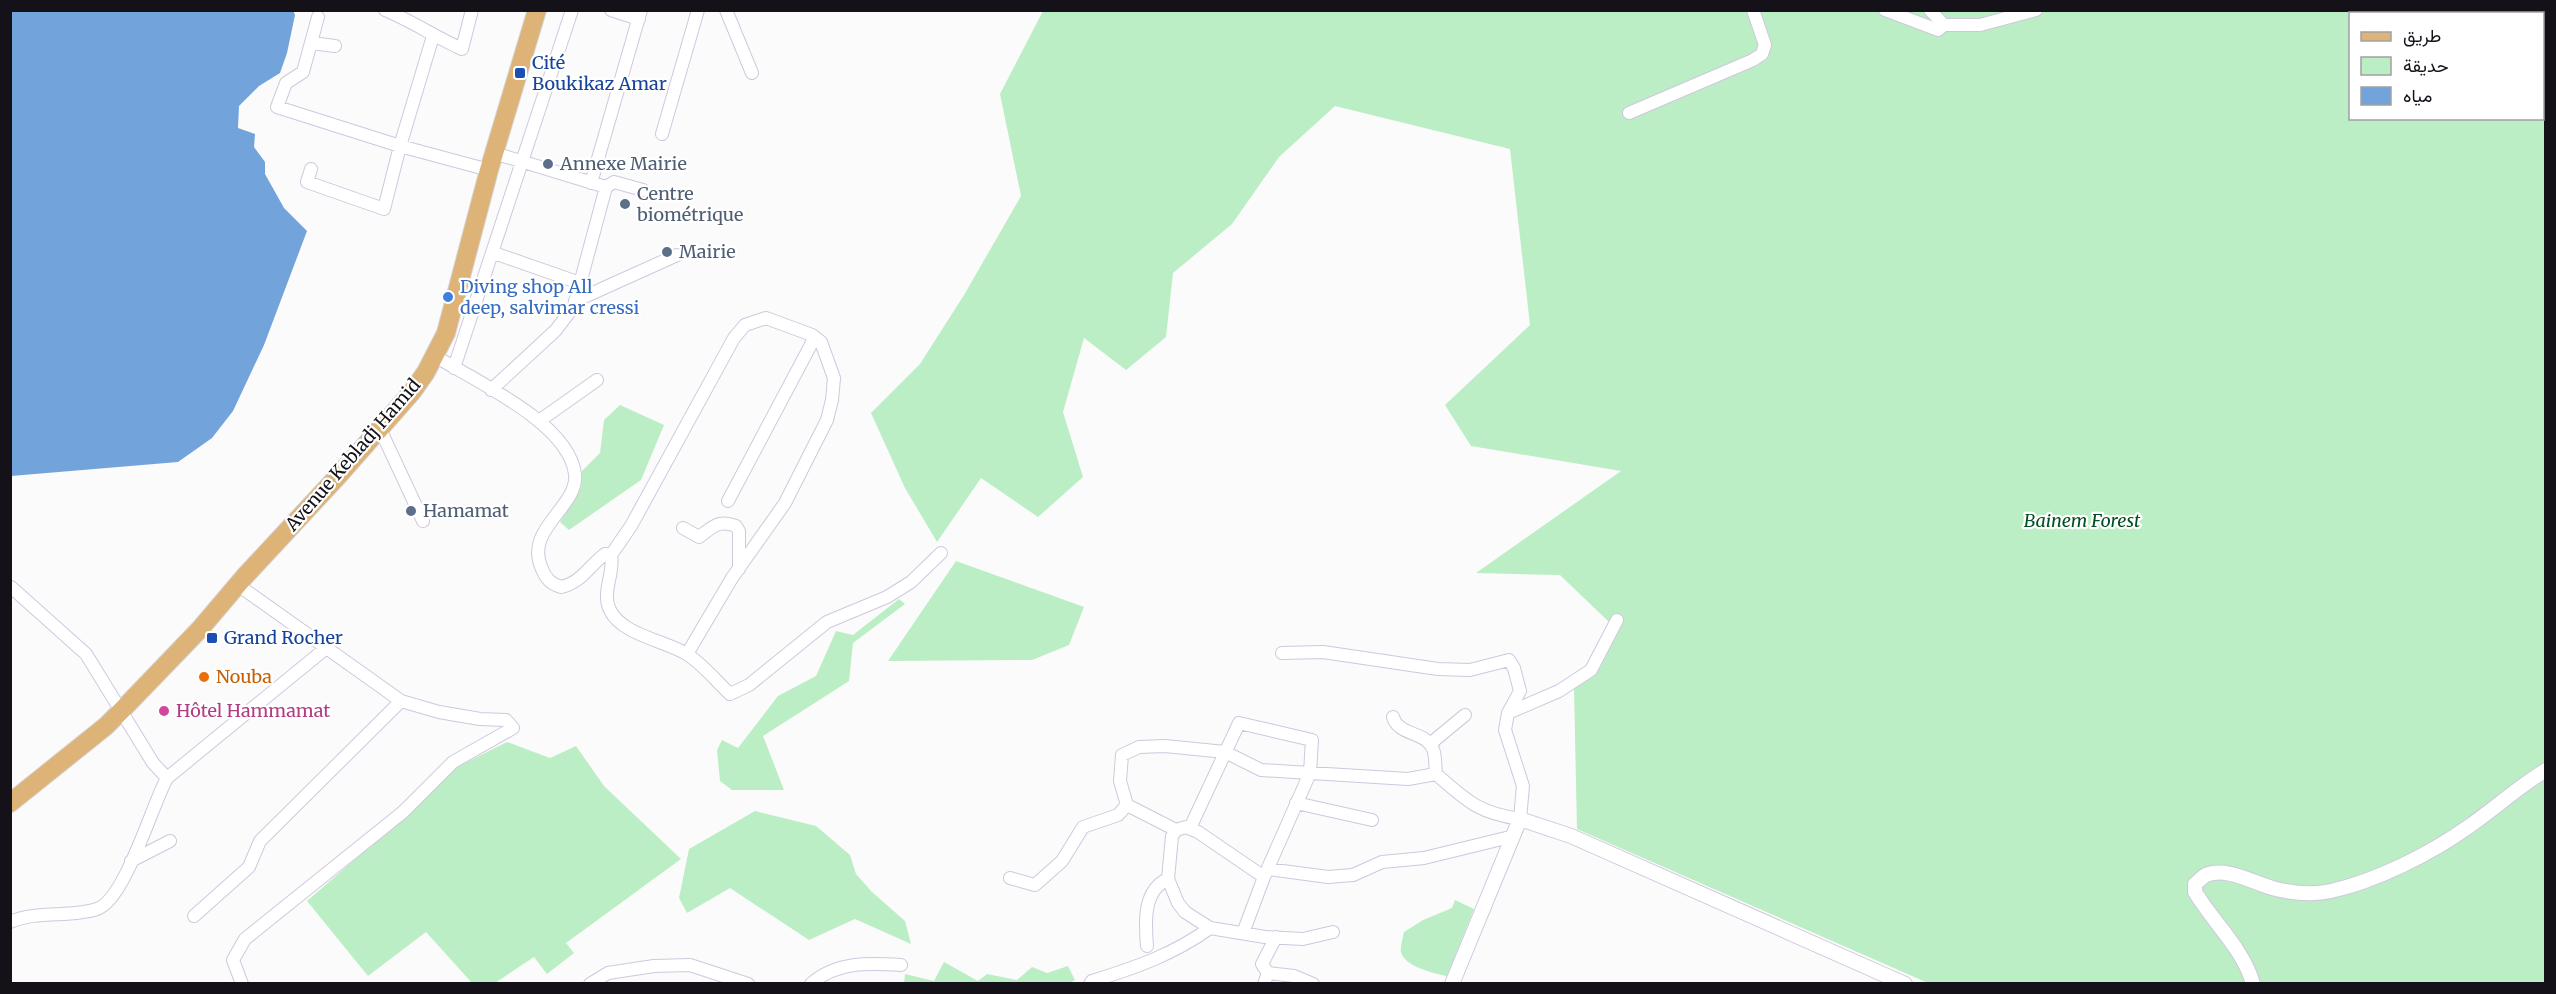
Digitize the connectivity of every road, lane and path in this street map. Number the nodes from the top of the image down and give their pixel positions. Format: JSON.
{"nodes":[{"id":1,"x":385,"y":10,"type":"edge"},
{"id":2,"x":472,"y":10,"type":"edge"},
{"id":3,"x":537,"y":10,"type":"edge"},
{"id":4,"x":572,"y":10,"type":"edge"},
{"id":5,"x":611,"y":10,"type":"edge"},
{"id":6,"x":698,"y":10,"type":"edge"},
{"id":7,"x":726,"y":10,"type":"edge"},
{"id":8,"x":1753,"y":10,"type":"edge"},
{"id":9,"x":1885,"y":10,"type":"edge"},
{"id":10,"x":1907,"y":10,"type":"edge"},
{"id":11,"x":1930,"y":10,"type":"edge"},
{"id":12,"x":2036,"y":10,"type":"edge"},
{"id":13,"x":407,"y":15,"type":"edge"},
{"id":14,"x":640,"y":15,"type":"edge"},
{"id":15,"x":318,"y":18,"type":"dead end"},
{"id":16,"x":1944,"y":26,"type":"junction"},
{"id":17,"x":433,"y":36,"type":"junction"},
{"id":18,"x":312,"y":43,"type":"junction"},
{"id":19,"x":335,"y":46,"type":"dead end"},
{"id":20,"x":752,"y":73,"type":"dead end"},
{"id":21,"x":1629,"y":113,"type":"dead end"},
{"id":22,"x":662,"y":134,"type":"dead end"},
{"id":23,"x":400,"y":146,"type":"junction"},
{"id":24,"x":492,"y":161,"type":"junction"},
{"id":25,"x":521,"y":161,"type":"junction"},
{"id":26,"x":311,"y":169,"type":"dead end"},
{"id":27,"x":591,"y":183,"type":"junction"},
{"id":28,"x":606,"y":187,"type":"junction"},
{"id":29,"x":643,"y":190,"type":"dead end"},
{"id":30,"x":494,"y":253,"type":"junction"},
{"id":31,"x":677,"y":255,"type":"dead end"},
{"id":32,"x":580,"y":283,"type":"junction"},
{"id":33,"x":575,"y":301,"type":"junction"},
{"id":34,"x":815,"y":337,"type":"junction"},
{"id":35,"x":435,"y":356,"type":"junction"},
{"id":36,"x":454,"y":368,"type":"junction"},
{"id":37,"x":597,"y":380,"type":"dead end"},
{"id":38,"x":491,"y":390,"type":"junction"},
{"id":39,"x":539,"y":421,"type":"junction"},
{"id":40,"x":380,"y":429,"type":"junction"},
{"id":41,"x":728,"y":501,"type":"dead end"},
{"id":42,"x":423,"y":521,"type":"dead end"},
{"id":43,"x":682,"y":528,"type":"dead end"},
{"id":44,"x":941,"y":553,"type":"dead end"},
{"id":45,"x":611,"y":555,"type":"junction"},
{"id":46,"x":739,"y":569,"type":"junction"},
{"id":47,"x":238,"y":585,"type":"junction"},
{"id":48,"x":11,"y":587,"type":"edge"},
{"id":49,"x":1617,"y":620,"type":"dead end"},
{"id":50,"x":325,"y":649,"type":"junction"},
{"id":51,"x":687,"y":654,"type":"junction"},
{"id":52,"x":1282,"y":654,"type":"dead end"},
{"id":53,"x":401,"y":701,"type":"junction"},
{"id":54,"x":122,"y":710,"type":"junction"},
{"id":55,"x":1508,"y":713,"type":"junction"},
{"id":56,"x":1466,"y":716,"type":"dead end"},
{"id":57,"x":1393,"y":717,"type":"dead end"},
{"id":58,"x":1430,"y":744,"type":"junction"},
{"id":59,"x":1225,"y":752,"type":"junction"},
{"id":60,"x":2546,"y":770,"type":"edge"},
{"id":61,"x":1310,"y":773,"type":"junction"},
{"id":62,"x":1436,"y":774,"type":"junction"},
{"id":63,"x":167,"y":778,"type":"junction"},
{"id":64,"x":10,"y":803,"type":"edge"},
{"id":65,"x":1296,"y":803,"type":"junction"},
{"id":66,"x":1127,"y":804,"type":"junction"},
{"id":67,"x":1520,"y":819,"type":"junction"},
{"id":68,"x":1372,"y":820,"type":"dead end"},
{"id":69,"x":1190,"y":828,"type":"junction"},
{"id":70,"x":1176,"y":830,"type":"junction"},
{"id":71,"x":1510,"y":837,"type":"junction"},
{"id":72,"x":170,"y":841,"type":"dead end"},
{"id":73,"x":131,"y":861,"type":"junction"},
{"id":74,"x":1266,"y":873,"type":"junction"},
{"id":75,"x":1010,"y":878,"type":"dead end"},
{"id":76,"x":1168,"y":879,"type":"junction"},
{"id":77,"x":194,"y":916,"type":"dead end"},
{"id":78,"x":10,"y":921,"type":"edge"},
{"id":79,"x":1210,"y":928,"type":"junction"},
{"id":80,"x":1333,"y":932,"type":"dead end"},
{"id":81,"x":1243,"y":933,"type":"junction"},
{"id":82,"x":1276,"y":937,"type":"junction"},
{"id":83,"x":1147,"y":946,"type":"dead end"},
{"id":84,"x":902,"y":965,"type":"dead end"},
{"id":85,"x":1266,"y":978,"type":"edge"},
{"id":86,"x":242,"y":984,"type":"edge"},
{"id":87,"x":590,"y":984,"type":"edge"},
{"id":88,"x":748,"y":984,"type":"edge"},
{"id":89,"x":811,"y":984,"type":"edge"},
{"id":90,"x":1090,"y":984,"type":"edge"},
{"id":91,"x":1313,"y":984,"type":"edge"},
{"id":92,"x":1452,"y":984,"type":"edge"},
{"id":93,"x":1905,"y":984,"type":"edge"},
{"id":94,"x":2253,"y":984,"type":"edge"}],
"edges":[{"from":1,"to":13,"type":"street"},
{"from":2,"to":17,"type":"street"},
{"from":3,"to":24,"type":"main road","name":"Avenue Kebladj Hamid"},
{"from":4,"to":25,"type":"street"},
{"from":5,"to":14,"type":"street"},
{"from":6,"to":22,"type":"street"},
{"from":7,"to":20,"type":"street"},
{"from":8,"to":21,"type":"street"},
{"from":9,"to":16,"type":"street"},
{"from":10,"to":16,"type":"street"},
{"from":11,"to":16,"type":"street"},
{"from":12,"to":16,"type":"street"},
{"from":13,"to":17,"type":"street"},
{"from":14,"to":27,"type":"street"},
{"from":15,"to":18,"type":"street"},
{"from":17,"to":23,"type":"street"},
{"from":18,"to":19,"type":"street"},
{"from":18,"to":23,"type":"street"},
{"from":23,"to":24,"type":"street"},
{"from":23,"to":26,"type":"street"},
{"from":24,"to":25,"type":"street"},
{"from":24,"to":35,"type":"main road","name":"Avenue Kebladj Hamid"},
{"from":25,"to":27,"type":"street"},
{"from":25,"to":30,"type":"street"},
{"from":27,"to":28,"type":"street"},
{"from":28,"to":29,"type":"street"},
{"from":28,"to":32,"type":"street"},
{"from":30,"to":32,"type":"street"},
{"from":30,"to":36,"type":"street"},
{"from":31,"to":33,"type":"street"},
{"from":32,"to":33,"type":"street"},
{"from":33,"to":38,"type":"street"},
{"from":34,"to":41,"type":"street"},
{"from":34,"to":45,"type":"street"},
{"from":34,"to":46,"type":"street"},
{"from":35,"to":36,"type":"street"},
{"from":35,"to":40,"type":"main road","name":"Avenue Kebladj Hamid"},
{"from":36,"to":38,"type":"street"},
{"from":37,"to":39,"type":"street"},
{"from":38,"to":39,"type":"street"},
{"from":39,"to":45,"type":"street"},
{"from":40,"to":42,"type":"street"},
{"from":40,"to":47,"type":"main road","name":"Avenue Kebladj Hamid"},
{"from":43,"to":46,"type":"street"},
{"from":44,"to":51,"type":"street"},
{"from":45,"to":51,"type":"street"},
{"from":46,"to":51,"type":"street"},
{"from":47,"to":50,"type":"street"},
{"from":47,"to":54,"type":"main road","name":"Avenue Kebladj Hamid"},
{"from":48,"to":54,"type":"street"},
{"from":49,"to":55,"type":"street"},
{"from":50,"to":53,"type":"street"},
{"from":50,"to":63,"type":"street"},
{"from":52,"to":55,"type":"street"},
{"from":53,"to":77,"type":"street"},
{"from":53,"to":86,"type":"street"},
{"from":54,"to":63,"type":"street"},
{"from":54,"to":64,"type":"main road","name":"Avenue Kebladj Hamid"},
{"from":55,"to":67,"type":"street"},
{"from":56,"to":58,"type":"street"},
{"from":57,"to":58,"type":"street"},
{"from":58,"to":62,"type":"street"},
{"from":59,"to":61,"type":"street"},
{"from":59,"to":61,"type":"street"},
{"from":59,"to":66,"type":"street"},
{"from":59,"to":69,"type":"street"},
{"from":60,"to":94,"type":"street"},
{"from":61,"to":62,"type":"street"},
{"from":61,"to":65,"type":"street"},
{"from":62,"to":67,"type":"street"},
{"from":63,"to":73,"type":"street"},
{"from":65,"to":68,"type":"street"},
{"from":65,"to":74,"type":"street"},
{"from":66,"to":70,"type":"street"},
{"from":66,"to":75,"type":"street"},
{"from":67,"to":71,"type":"street"},
{"from":67,"to":93,"type":"street"},
{"from":69,"to":70,"type":"street"},
{"from":69,"to":74,"type":"street"},
{"from":70,"to":76,"type":"street"},
{"from":71,"to":74,"type":"street"},
{"from":71,"to":92,"type":"street"},
{"from":72,"to":73,"type":"street"},
{"from":73,"to":78,"type":"street"},
{"from":74,"to":81,"type":"street"},
{"from":76,"to":79,"type":"street"},
{"from":76,"to":83,"type":"street"},
{"from":79,"to":81,"type":"street"},
{"from":79,"to":90,"type":"street"},
{"from":80,"to":82,"type":"street"},
{"from":81,"to":82,"type":"street"},
{"from":82,"to":85,"type":"street"},
{"from":84,"to":89,"type":"street"},
{"from":85,"to":91,"type":"street"},
{"from":87,"to":88,"type":"street"}]}
